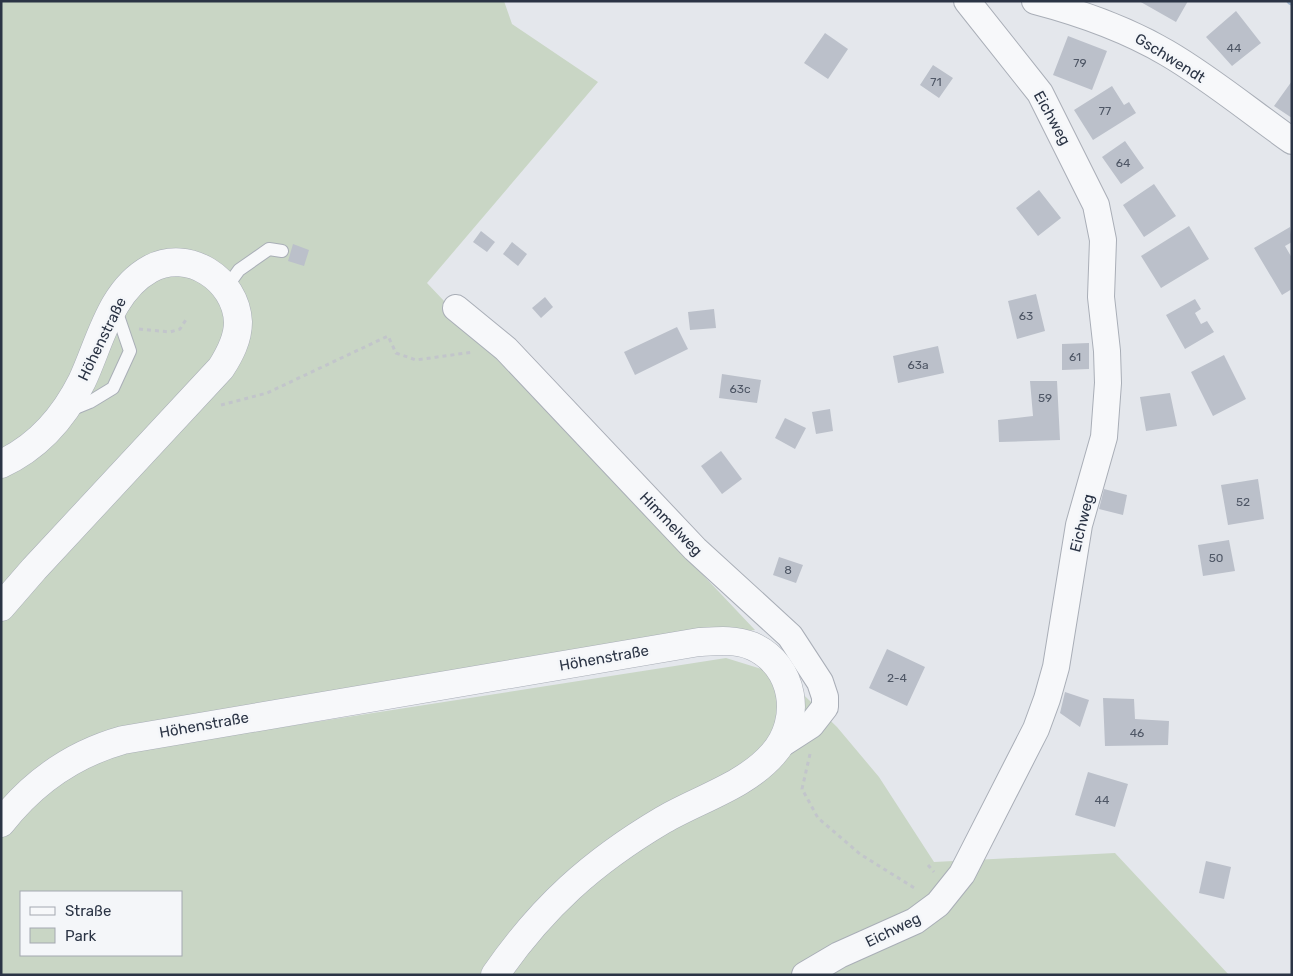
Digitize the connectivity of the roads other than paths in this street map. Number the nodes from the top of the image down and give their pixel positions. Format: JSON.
{"nodes":[{"id":1,"x":967,"y":1,"type":"edge"},
{"id":2,"x":1035,"y":1,"type":"edge"},
{"id":3,"x":1292,"y":141,"type":"edge"},
{"id":4,"x":282,"y":251,"type":"dead end"},
{"id":5,"x":226,"y":288,"type":"junction"},
{"id":6,"x":115,"y":306,"type":"junction"},
{"id":7,"x":456,"y":308,"type":"dead end"},
{"id":8,"x":64,"y":412,"type":"junction"},
{"id":9,"x":1,"y":464,"type":"edge"},
{"id":10,"x":1,"y":607,"type":"edge"},
{"id":11,"x":780,"y":746,"type":"junction"},
{"id":12,"x":1,"y":823,"type":"edge"},
{"id":13,"x":495,"y":975,"type":"edge"},
{"id":14,"x":805,"y":975,"type":"edge"}],
"edges":[{"from":1,"to":14,"type":"street","name":"Eichweg"},
{"from":2,"to":3,"type":"street","name":"Gschwendt"},
{"from":4,"to":5,"type":"lane"},
{"from":5,"to":6,"type":"street","name":"Höhenstraße"},
{"from":5,"to":10,"type":"street","name":"Höhenstraße"},
{"from":6,"to":8,"type":"street","name":"Höhenstraße"},
{"from":6,"to":8,"type":"lane"},
{"from":7,"to":11,"type":"street","name":"Himmelweg"},
{"from":8,"to":9,"type":"street","name":"Höhenstraße"},
{"from":11,"to":12,"type":"street","name":"Höhenstraße"},
{"from":11,"to":13,"type":"street","name":"Höhenstraße"}]}
